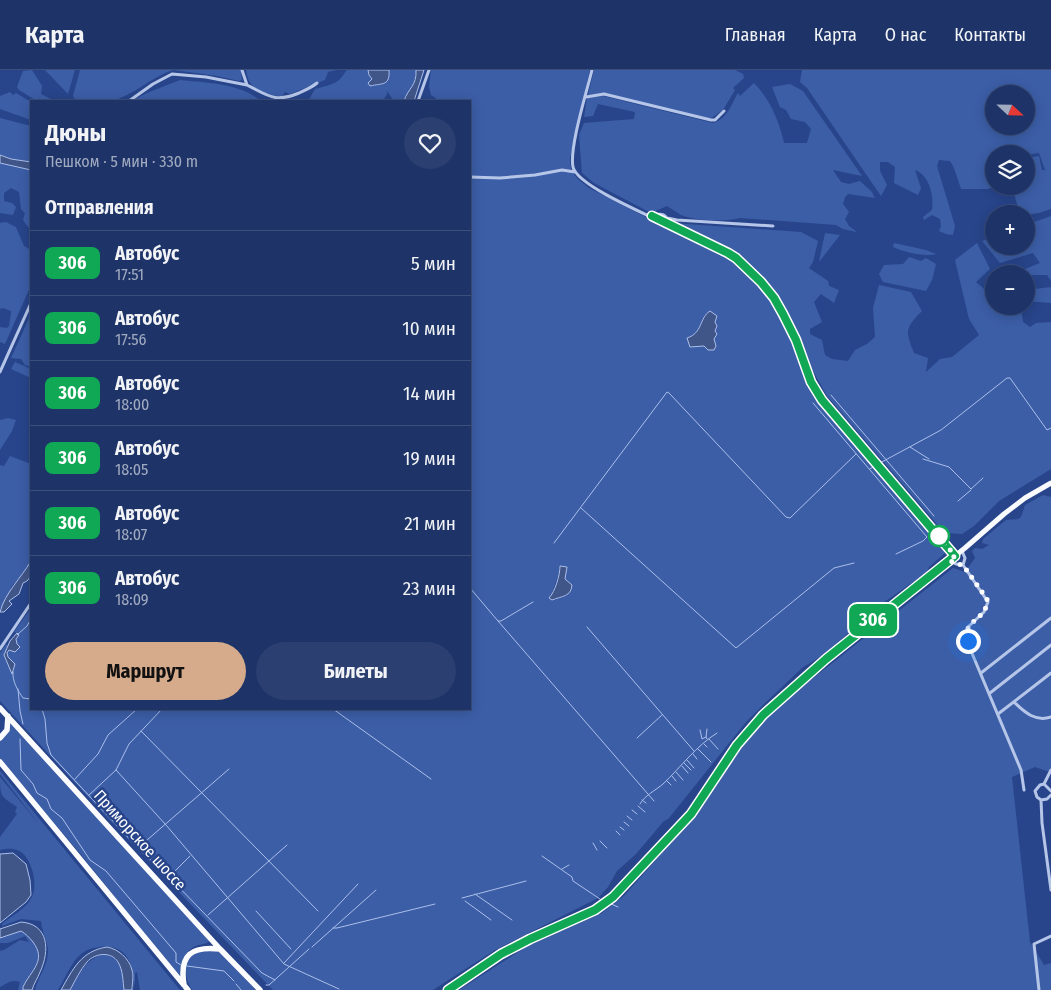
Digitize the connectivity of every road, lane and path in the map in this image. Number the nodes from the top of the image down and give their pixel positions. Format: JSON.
{"nodes":[{"id":1,"x":242,"y":70,"type":"edge"},
{"id":2,"x":428,"y":70,"type":"edge"},
{"id":3,"x":592,"y":70,"type":"edge"},
{"id":4,"x":317,"y":83,"type":"dead end"},
{"id":5,"x":247,"y":86,"type":"junction"},
{"id":6,"x":586,"y":97,"type":"junction"},
{"id":7,"x":130,"y":100,"type":"edge"},
{"id":8,"x":418,"y":100,"type":"edge"},
{"id":9,"x":724,"y":110,"type":"dead end"},
{"id":10,"x":575,"y":172,"type":"junction"},
{"id":11,"x":471,"y":177,"type":"edge"},
{"id":12,"x":652,"y":216,"type":"junction"},
{"id":13,"x":667,"y":218,"type":"junction"},
{"id":14,"x":669,"y":226,"type":"junction"},
{"id":15,"x":772,"y":226,"type":"dead end"},
{"id":16,"x":30,"y":305,"type":"edge"},
{"id":17,"x":0,"y":372,"type":"edge"},
{"id":18,"x":1051,"y":483,"type":"edge"},
{"id":19,"x":962,"y":550,"type":"junction"},
{"id":20,"x":955,"y":556,"type":"junction"},
{"id":21,"x":949,"y":560,"type":"junction"},
{"id":22,"x":963,"y":565,"type":"junction"},
{"id":23,"x":30,"y":604,"type":"edge"},
{"id":24,"x":1051,"y":618,"type":"edge"},
{"id":25,"x":1051,"y":645,"type":"edge"},
{"id":26,"x":0,"y":649,"type":"edge"},
{"id":27,"x":981,"y":673,"type":"junction"},
{"id":28,"x":1051,"y":673,"type":"edge"},
{"id":29,"x":990,"y":693,"type":"junction"},
{"id":30,"x":1014,"y":702,"type":"junction"},
{"id":31,"x":0,"y":708,"type":"edge"},
{"id":32,"x":998,"y":714,"type":"junction"},
{"id":33,"x":8,"y":716,"type":"junction"},
{"id":34,"x":1051,"y":717,"type":"edge"},
{"id":35,"x":0,"y":738,"type":"edge"},
{"id":36,"x":0,"y":762,"type":"edge"},
{"id":37,"x":1051,"y":770,"type":"edge"},
{"id":38,"x":1044,"y":784,"type":"junction"},
{"id":39,"x":1024,"y":790,"type":"dead end"},
{"id":40,"x":1051,"y":791,"type":"edge"},
{"id":41,"x":1051,"y":795,"type":"edge"},
{"id":42,"x":1041,"y":800,"type":"junction"},
{"id":43,"x":1049,"y":865,"type":"edge"},
{"id":44,"x":1051,"y":890,"type":"edge"},
{"id":45,"x":1051,"y":936,"type":"edge"},
{"id":46,"x":220,"y":949,"type":"junction"},
{"id":47,"x":186,"y":988,"type":"edge"},
{"id":48,"x":260,"y":990,"type":"edge"},
{"id":49,"x":448,"y":990,"type":"edge"},
{"id":50,"x":1039,"y":990,"type":"edge"}],
"edges":[{"from":1,"to":5,"type":"street"},
{"from":2,"to":8,"type":"street"},
{"from":3,"to":6,"type":"street"},
{"from":4,"to":5,"type":"street"},
{"from":5,"to":7,"type":"street"},
{"from":6,"to":9,"type":"street"},
{"from":6,"to":10,"type":"street"},
{"from":10,"to":11,"type":"street"},
{"from":10,"to":12,"type":"street"},
{"from":12,"to":13,"type":"street"},
{"from":12,"to":14,"type":"street"},
{"from":13,"to":14,"type":"street"},
{"from":13,"to":15,"type":"street"},
{"from":14,"to":20,"type":"street"},
{"from":16,"to":17,"type":"street"},
{"from":18,"to":19,"type":"main road"},
{"from":19,"to":20,"type":"main road"},
{"from":19,"to":22,"type":"street"},
{"from":20,"to":21,"type":"main road"},
{"from":21,"to":22,"type":"street"},
{"from":21,"to":49,"type":"main road"},
{"from":22,"to":27,"type":"street"},
{"from":23,"to":26,"type":"street"},
{"from":24,"to":27,"type":"street"},
{"from":25,"to":29,"type":"street"},
{"from":27,"to":29,"type":"street"},
{"from":28,"to":30,"type":"street"},
{"from":29,"to":32,"type":"street"},
{"from":30,"to":32,"type":"street"},
{"from":30,"to":34,"type":"street"},
{"from":31,"to":33,"type":"highway","name":"Приморское шоссе"},
{"from":32,"to":39,"type":"street"},
{"from":33,"to":35,"type":"highway"},
{"from":33,"to":46,"type":"highway","name":"Приморское шоссе"},
{"from":36,"to":47,"type":"highway"},
{"from":37,"to":38,"type":"street"},
{"from":38,"to":40,"type":"street"},
{"from":38,"to":42,"type":"street"},
{"from":41,"to":42,"type":"street"},
{"from":42,"to":43,"type":"street"},
{"from":43,"to":44,"type":"street"},
{"from":45,"to":50,"type":"street"},
{"from":46,"to":47,"type":"highway"},
{"from":46,"to":48,"type":"highway","name":"Приморское шоссе"}]}
